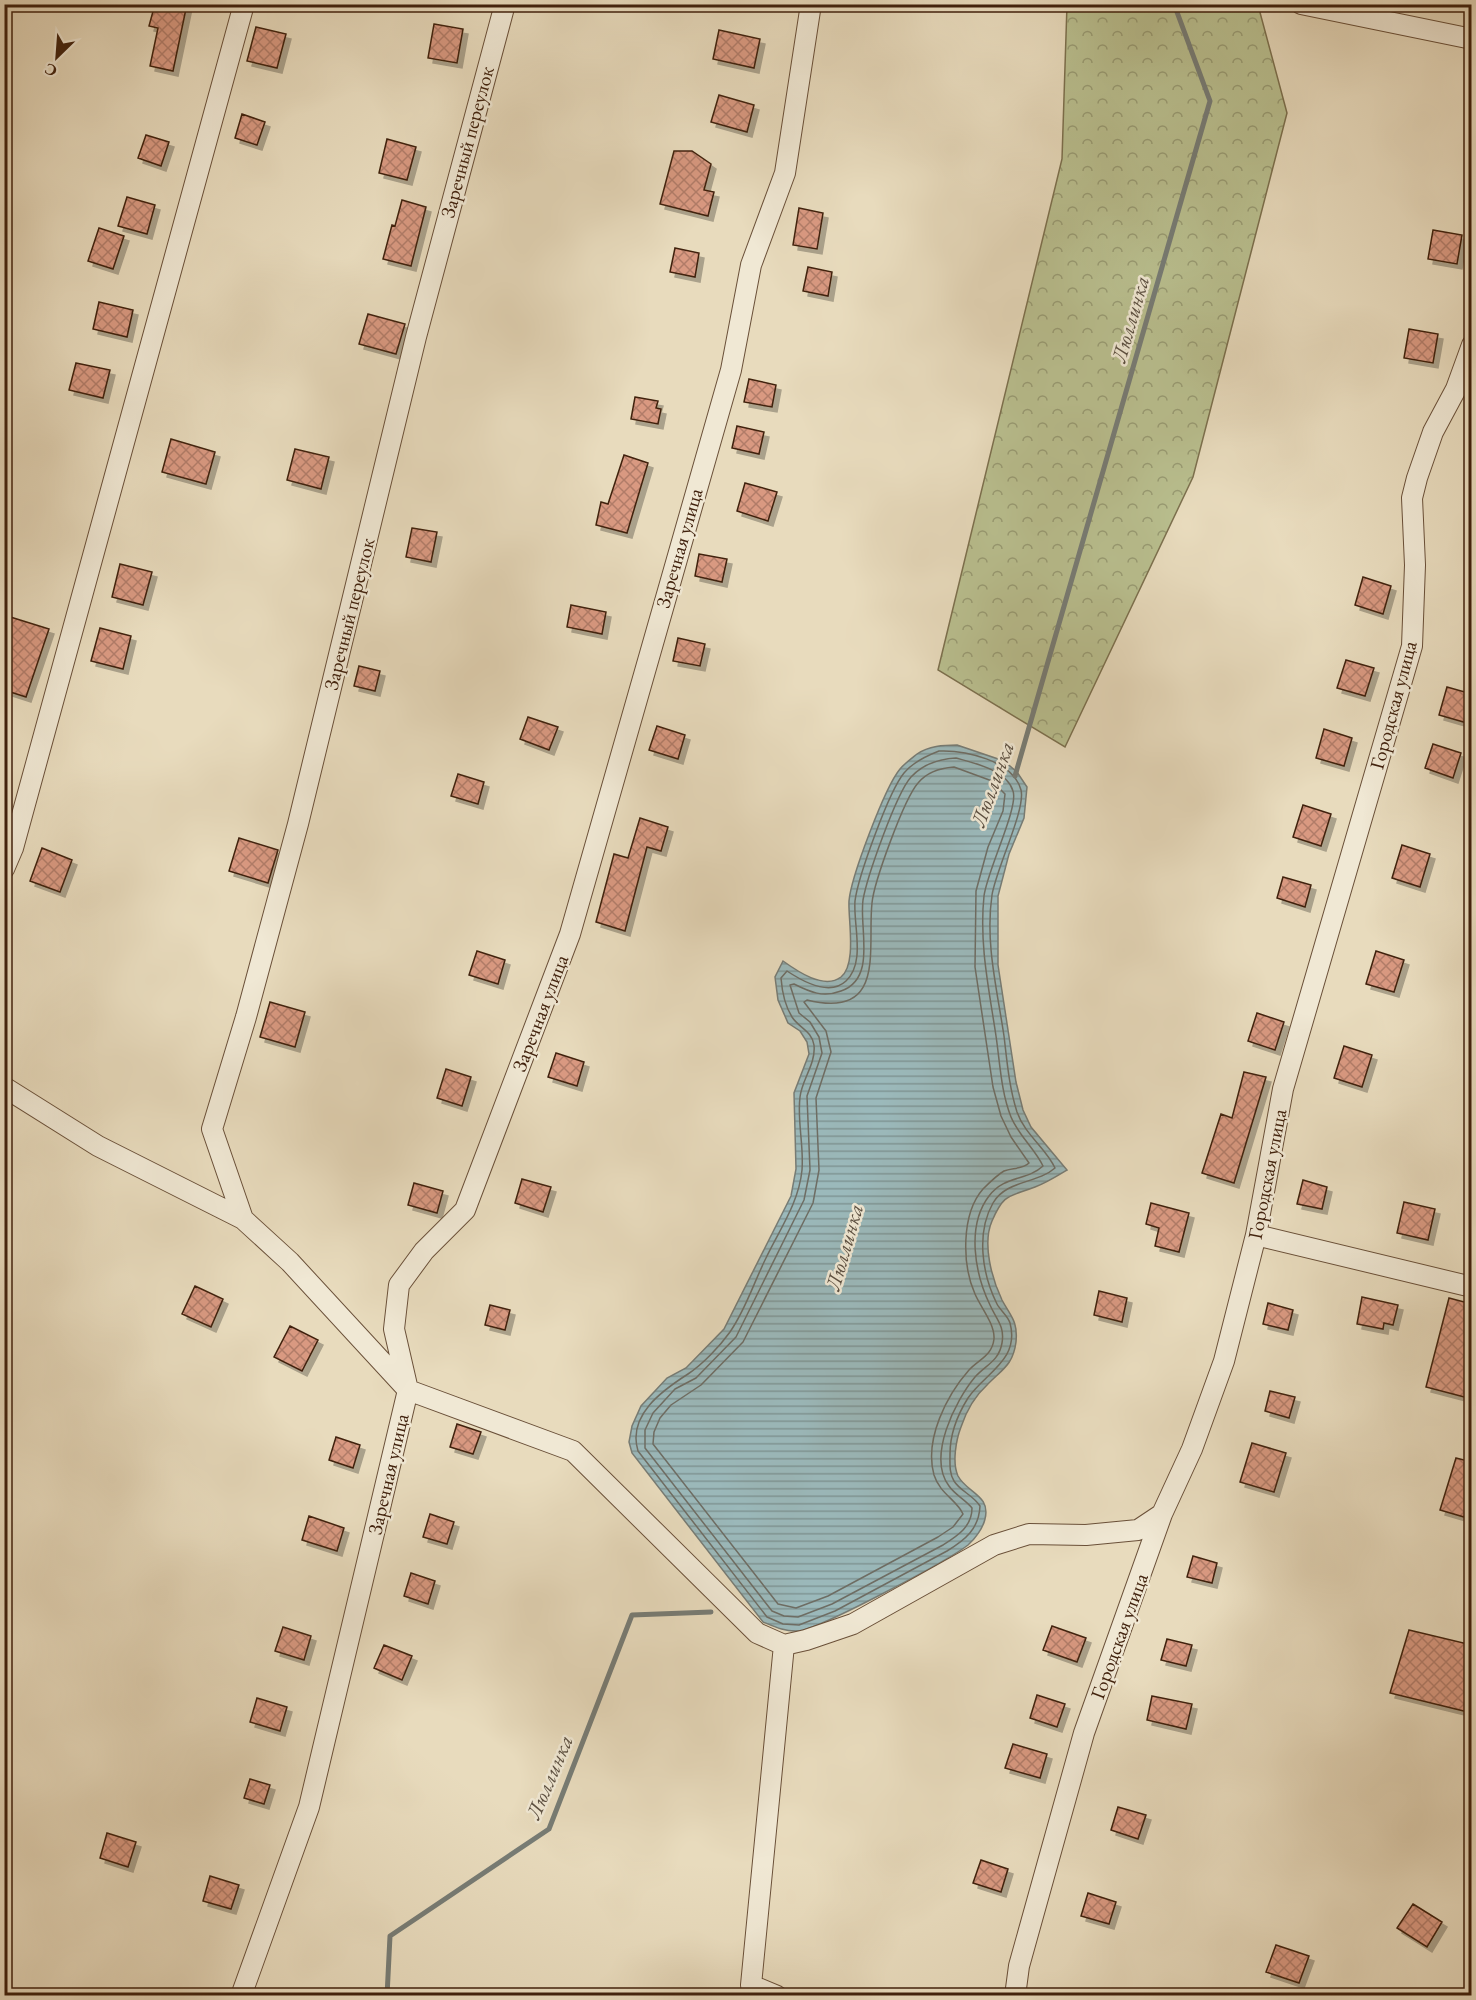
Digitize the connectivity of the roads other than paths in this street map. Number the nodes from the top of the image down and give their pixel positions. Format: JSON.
{"nodes":[{"id":1,"x":244,"y":4,"type":"edge"},
{"id":2,"x":506,"y":4,"type":"edge"},
{"id":3,"x":811,"y":4,"type":"edge"},
{"id":4,"x":1301,"y":4,"type":"edge"},
{"id":5,"x":1472,"y":39,"type":"edge"},
{"id":6,"x":1472,"y":345,"type":"edge"},
{"id":7,"x":4,"y":869,"type":"edge"},
{"id":8,"x":4,"y":1087,"type":"edge"},
{"id":9,"x":243,"y":1220,"type":"junction"},
{"id":10,"x":1256,"y":1234,"type":"junction"},
{"id":11,"x":1472,"y":1287,"type":"edge"},
{"id":12,"x":408,"y":1390,"type":"junction"},
{"id":13,"x":1162,"y":1514,"type":"junction"},
{"id":14,"x":784,"y":1645,"type":"junction"},
{"id":15,"x":241,"y":1995,"type":"edge"},
{"id":16,"x":777,"y":1995,"type":"edge"},
{"id":17,"x":1015,"y":1995,"type":"edge"}],
"edges":[{"from":1,"to":7,"type":"street"},
{"from":2,"to":9,"type":"street","name":"Заречный переулок"},
{"from":3,"to":12,"type":"street","name":"Заречная улица"},
{"from":4,"to":5,"type":"street"},
{"from":6,"to":10,"type":"street","name":"Городская улица"},
{"from":8,"to":9,"type":"street"},
{"from":9,"to":12,"type":"street"},
{"from":10,"to":11,"type":"street"},
{"from":10,"to":13,"type":"street","name":"Городская улица"},
{"from":12,"to":14,"type":"street"},
{"from":12,"to":15,"type":"street","name":"Заречная улица"},
{"from":13,"to":14,"type":"street"},
{"from":13,"to":17,"type":"street","name":"Городская улица"},
{"from":14,"to":16,"type":"street"}]}
